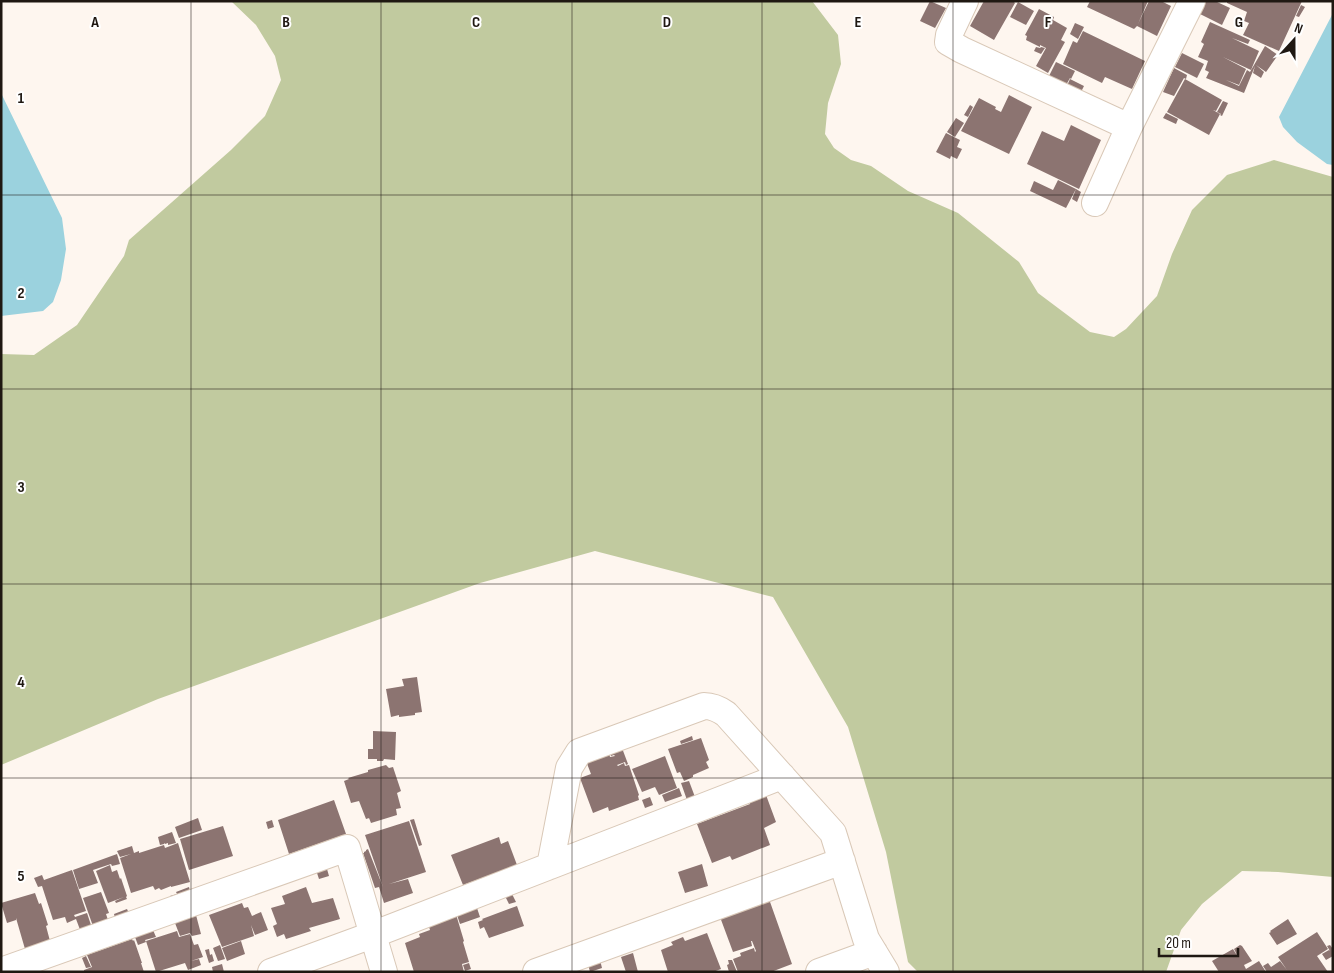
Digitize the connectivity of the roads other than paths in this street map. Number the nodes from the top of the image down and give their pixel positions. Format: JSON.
{"nodes":[{"id":1,"x":965,"y":1,"type":"edge"},
{"id":2,"x":1192,"y":1,"type":"edge"},
{"id":3,"x":1129,"y":127,"type":"junction"},
{"id":4,"x":1095,"y":203,"type":"dead end"},
{"id":5,"x":782,"y":776,"type":"junction"},
{"id":6,"x":842,"y":861,"type":"junction"},
{"id":7,"x":550,"y":866,"type":"junction"},
{"id":8,"x":372,"y":935,"type":"junction"},
{"id":9,"x":880,"y":962,"type":"edge"},
{"id":10,"x":1,"y":971,"type":"edge"},
{"id":11,"x":271,"y":972,"type":"edge"},
{"id":12,"x":384,"y":972,"type":"edge"},
{"id":13,"x":536,"y":972,"type":"edge"},
{"id":14,"x":819,"y":972,"type":"edge"}],
"edges":[{"from":1,"to":3,"type":"street"},
{"from":2,"to":3,"type":"street"},
{"from":3,"to":4,"type":"street"},
{"from":5,"to":6,"type":"street"},
{"from":5,"to":7,"type":"street"},
{"from":5,"to":7,"type":"street"},
{"from":6,"to":9,"type":"street"},
{"from":6,"to":13,"type":"street"},
{"from":7,"to":8,"type":"street"},
{"from":8,"to":10,"type":"street"},
{"from":8,"to":11,"type":"street"},
{"from":8,"to":12,"type":"street"},
{"from":9,"to":14,"type":"street"}]}
